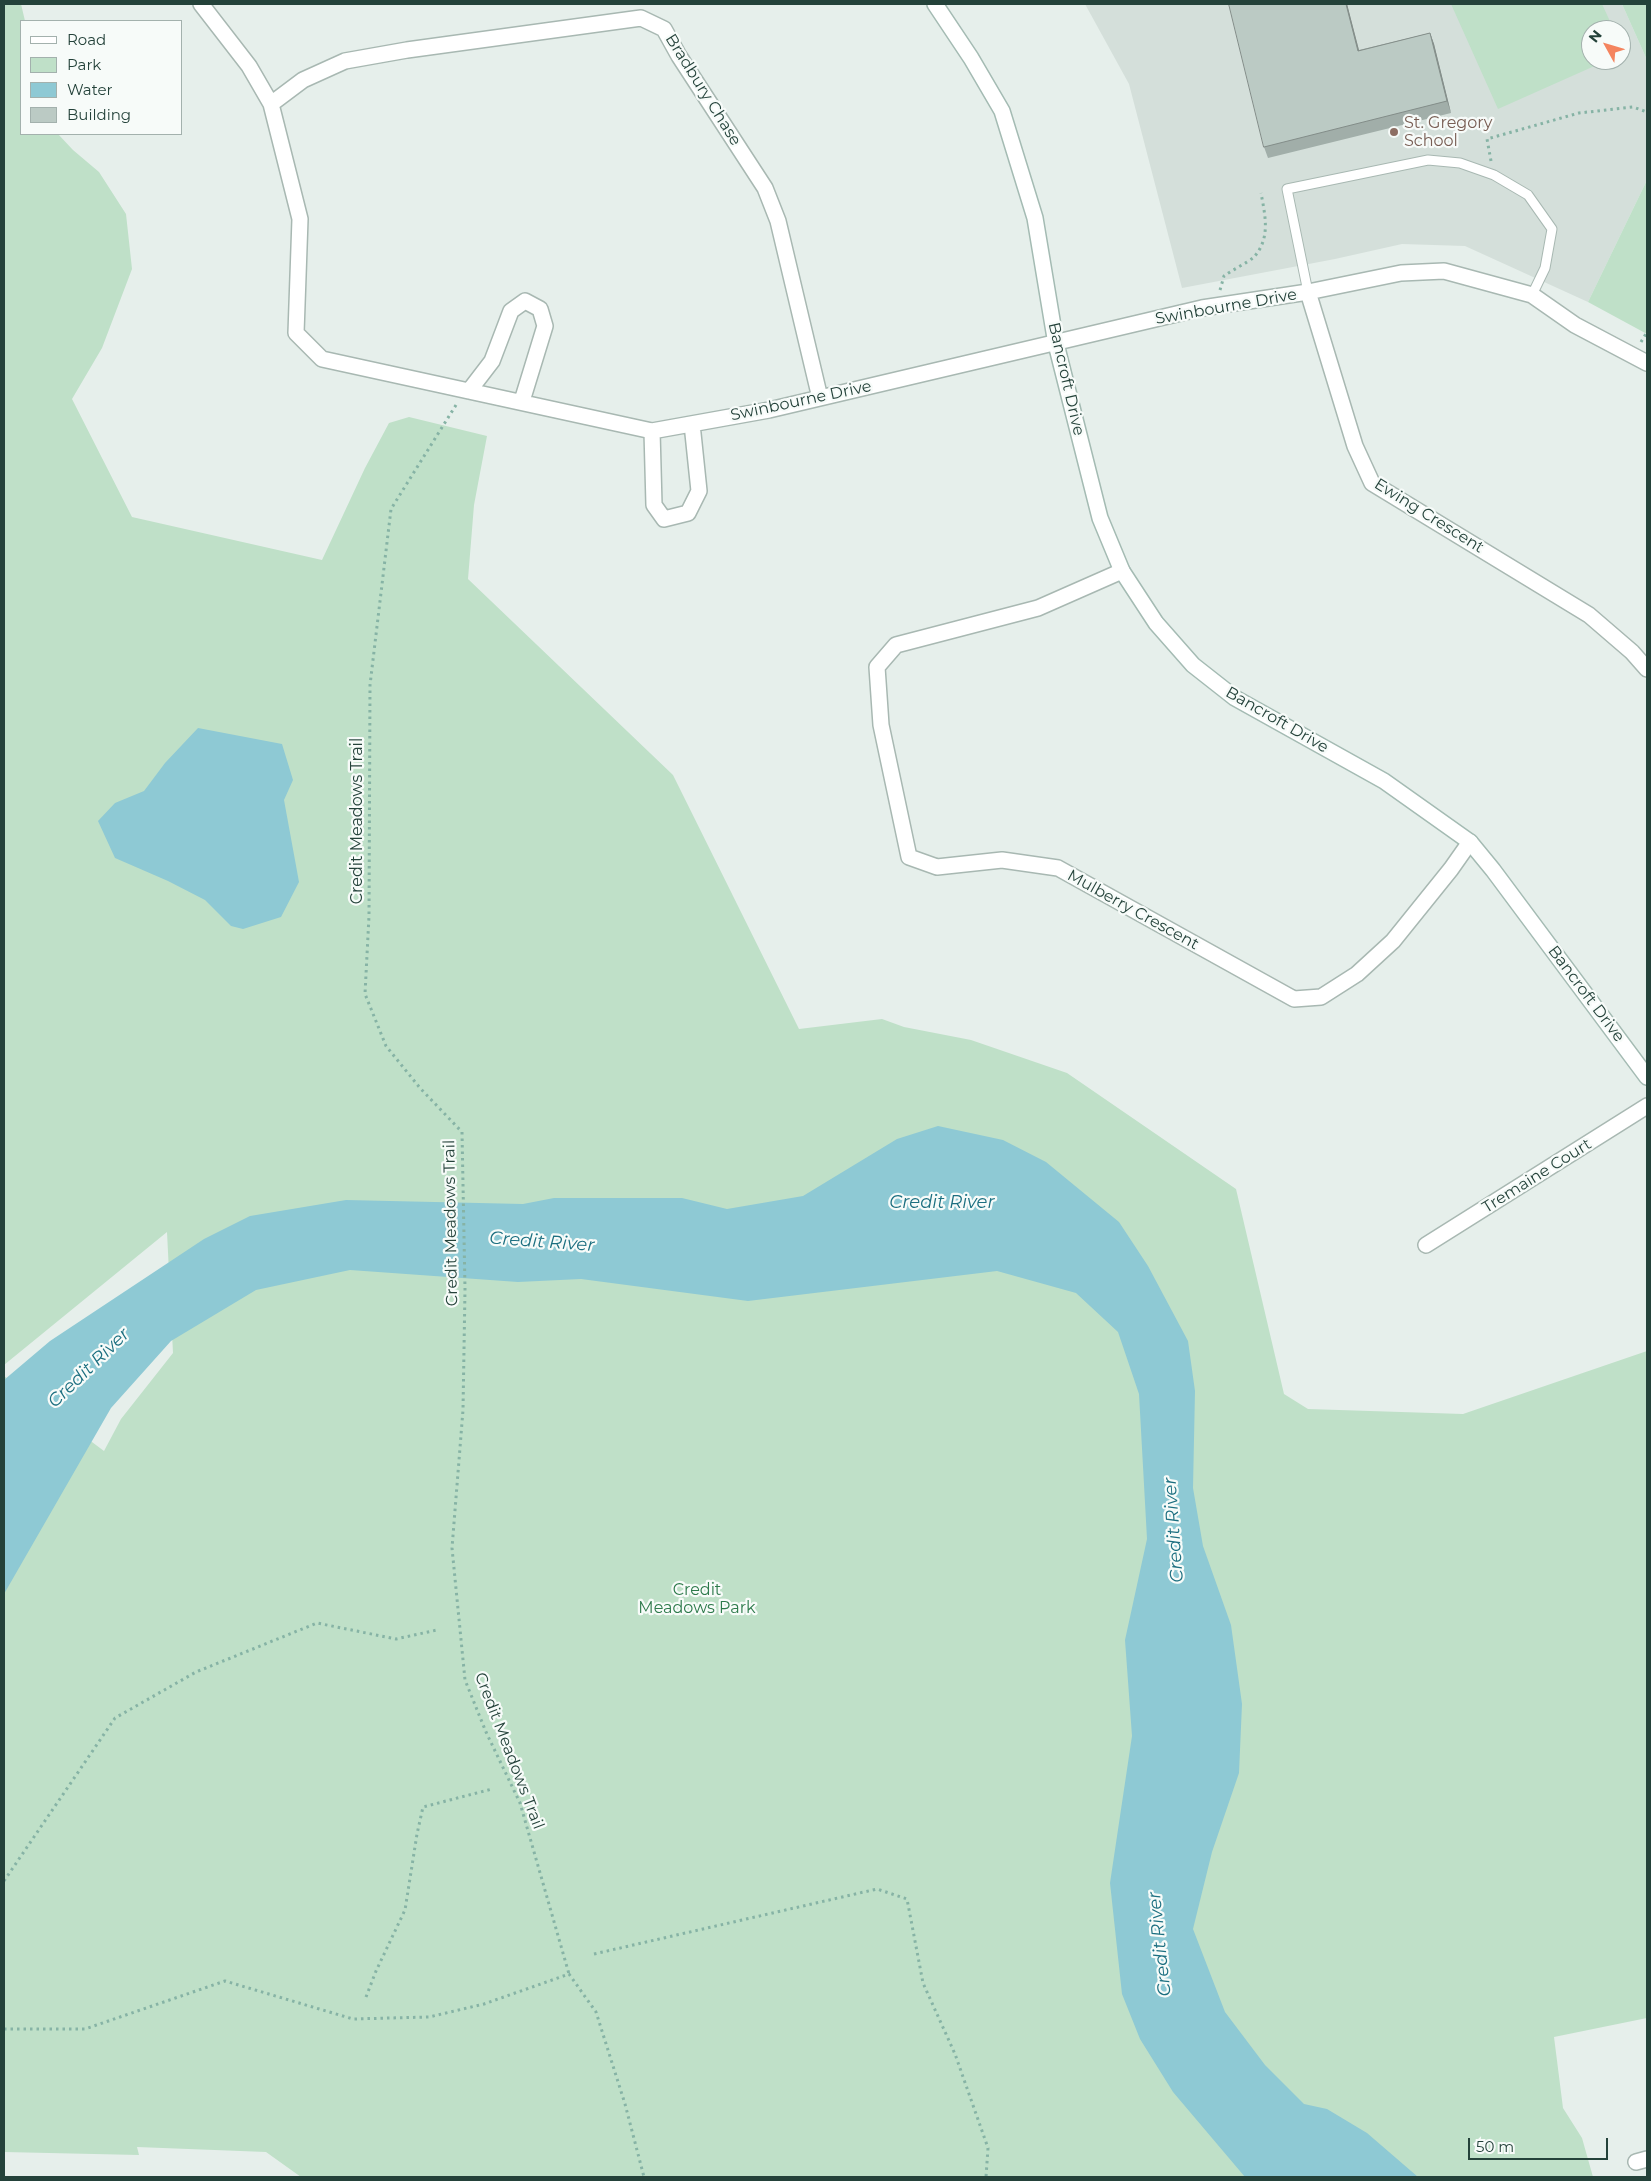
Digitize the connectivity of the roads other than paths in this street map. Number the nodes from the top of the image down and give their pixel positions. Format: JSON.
{"nodes":[{"id":1,"x":201,"y":4,"type":"edge"},
{"id":2,"x":935,"y":4,"type":"edge"},
{"id":3,"x":271,"y":104,"type":"junction"},
{"id":4,"x":1308,"y":292,"type":"junction"},
{"id":5,"x":1532,"y":295,"type":"junction"},
{"id":6,"x":1056,"y":344,"type":"junction"},
{"id":7,"x":1647,"y":363,"type":"edge"},
{"id":8,"x":468,"y":390,"type":"junction"},
{"id":9,"x":820,"y":398,"type":"junction"},
{"id":10,"x":522,"y":401,"type":"junction"},
{"id":11,"x":692,"y":424,"type":"junction"},
{"id":12,"x":652,"y":431,"type":"junction"},
{"id":13,"x":1122,"y":571,"type":"junction"},
{"id":14,"x":1647,"y":669,"type":"edge"},
{"id":15,"x":1470,"y":842,"type":"junction"},
{"id":16,"x":1647,"y":1077,"type":"edge"},
{"id":17,"x":1647,"y":1106,"type":"edge"},
{"id":18,"x":1426,"y":1245,"type":"dead end"}],
"edges":[{"from":1,"to":3,"type":"street","name":"Swinbourne Drive"},
{"from":2,"to":6,"type":"street","name":"Bancroft Drive"},
{"from":3,"to":8,"type":"street","name":"Swinbourne Drive"},
{"from":3,"to":9,"type":"street","name":"Bradbury Chase"},
{"from":4,"to":5,"type":"street","name":"Swinbourne Drive"},
{"from":4,"to":5,"type":"lane"},
{"from":4,"to":6,"type":"street","name":"Swinbourne Drive"},
{"from":4,"to":14,"type":"street","name":"Ewing Crescent"},
{"from":5,"to":7,"type":"street","name":"Swinbourne Drive"},
{"from":6,"to":9,"type":"street","name":"Swinbourne Drive"},
{"from":6,"to":13,"type":"street","name":"Bancroft Drive"},
{"from":8,"to":10,"type":"street","name":"Swinbourne Drive"},
{"from":8,"to":10,"type":"street"},
{"from":9,"to":11,"type":"street","name":"Swinbourne Drive"},
{"from":10,"to":12,"type":"street","name":"Swinbourne Drive"},
{"from":11,"to":12,"type":"street","name":"Swinbourne Drive"},
{"from":11,"to":12,"type":"street"},
{"from":13,"to":15,"type":"street","name":"Bancroft Drive"},
{"from":13,"to":15,"type":"street","name":"Mulberry Crescent"},
{"from":15,"to":16,"type":"street","name":"Bancroft Drive"},
{"from":17,"to":18,"type":"street","name":"Tremaine Court"}]}
